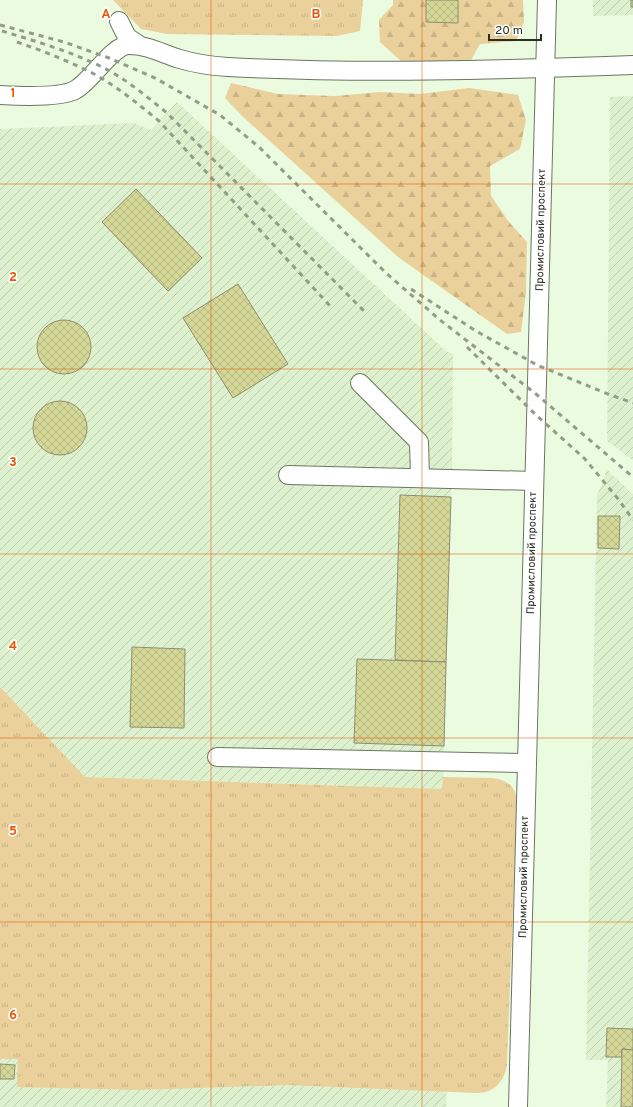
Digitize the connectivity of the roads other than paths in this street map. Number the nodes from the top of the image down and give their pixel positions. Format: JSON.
{"nodes":[{"id":1,"x":547,"y":0,"type":"edge"},
{"id":2,"x":119,"y":21,"type":"dead end"},
{"id":3,"x":139,"y":45,"type":"junction"},
{"id":4,"x":633,"y":65,"type":"edge"},
{"id":5,"x":545,"y":68,"type":"junction"},
{"id":6,"x":0,"y":95,"type":"edge"},
{"id":7,"x":360,"y":383,"type":"dead end"},
{"id":8,"x":288,"y":475,"type":"dead end"},
{"id":9,"x":420,"y":478,"type":"junction"},
{"id":10,"x":534,"y":481,"type":"junction"},
{"id":11,"x":217,"y":757,"type":"dead end"},
{"id":12,"x":527,"y":763,"type":"junction"},
{"id":13,"x":518,"y":1107,"type":"edge"}],
"edges":[{"from":1,"to":5,"type":"street","name":"Промисловий проспект"},
{"from":2,"to":3,"type":"street"},
{"from":3,"to":5,"type":"street"},
{"from":3,"to":6,"type":"street"},
{"from":4,"to":5,"type":"street"},
{"from":5,"to":10,"type":"street","name":"Промисловий проспект"},
{"from":7,"to":9,"type":"street"},
{"from":8,"to":9,"type":"street"},
{"from":9,"to":10,"type":"street"},
{"from":10,"to":12,"type":"street","name":"Промисловий проспект"},
{"from":11,"to":12,"type":"street"},
{"from":12,"to":13,"type":"street","name":"Промисловий проспект"}]}
